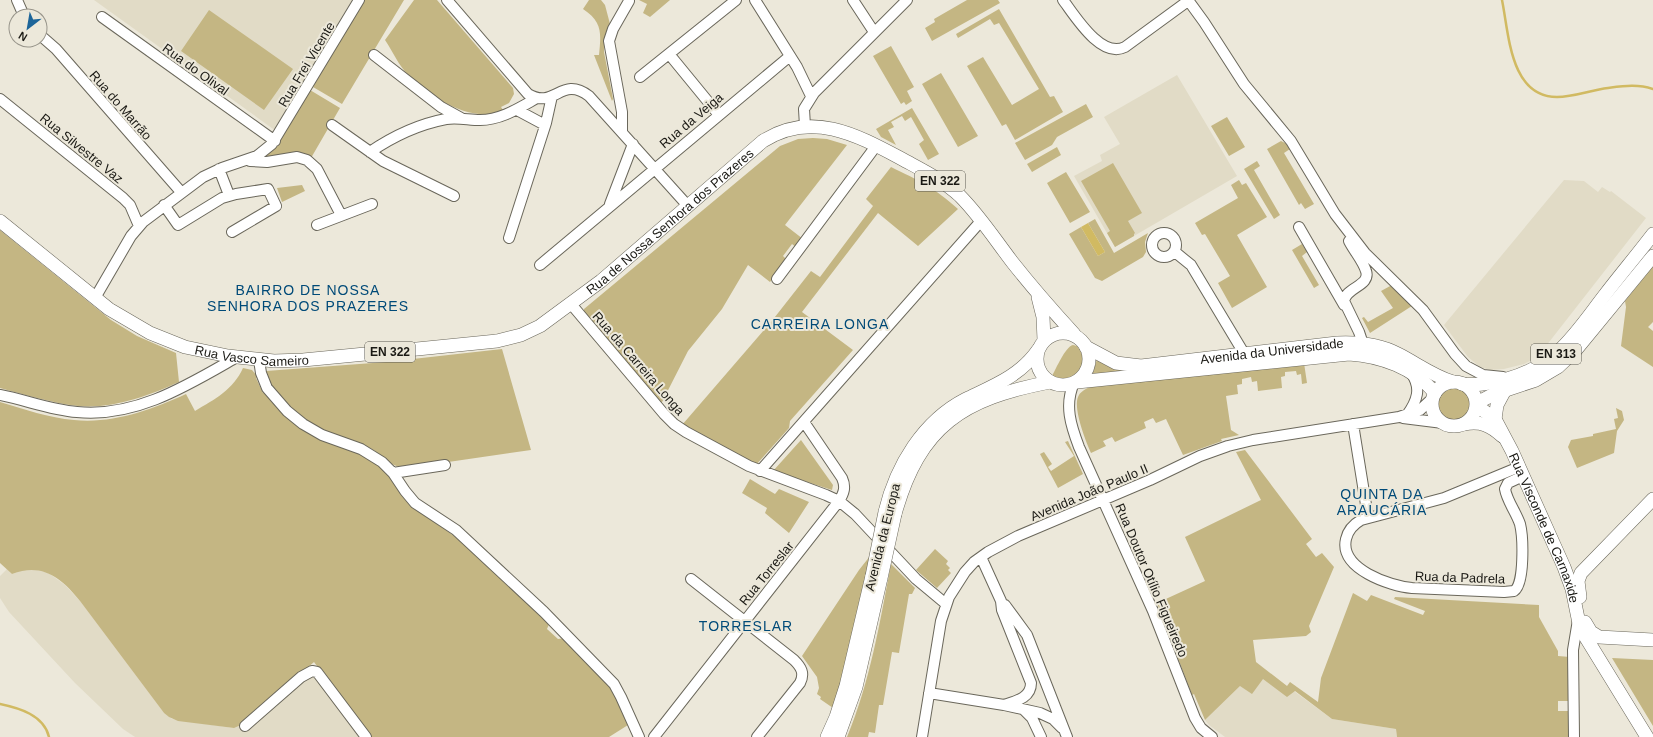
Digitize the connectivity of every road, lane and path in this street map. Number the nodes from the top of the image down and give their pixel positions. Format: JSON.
{"nodes":[{"id":1,"x":358,"y":0,"type":"edge"},
{"id":2,"x":447,"y":0,"type":"edge"},
{"id":3,"x":736,"y":0,"type":"edge"},
{"id":4,"x":755,"y":0,"type":"edge"},
{"id":5,"x":853,"y":0,"type":"edge"},
{"id":6,"x":907,"y":0,"type":"edge"},
{"id":7,"x":1063,"y":0,"type":"edge"},
{"id":8,"x":1188,"y":0,"type":"edge"},
{"id":9,"x":629,"y":1,"type":"edge"},
{"id":10,"x":102,"y":18,"type":"dead end"},
{"id":11,"x":874,"y":32,"type":"junction"},
{"id":12,"x":48,"y":42,"type":"edge"},
{"id":13,"x":669,"y":54,"type":"junction"},
{"id":14,"x":374,"y":55,"type":"dead end"},
{"id":15,"x":790,"y":56,"type":"junction"},
{"id":16,"x":640,"y":77,"type":"dead end"},
{"id":17,"x":552,"y":96,"type":"junction"},
{"id":18,"x":811,"y":96,"type":"junction"},
{"id":19,"x":537,"y":98,"type":"junction"},
{"id":20,"x":0,"y":99,"type":"edge"},
{"id":21,"x":517,"y":110,"type":"junction"},
{"id":22,"x":719,"y":114,"type":"junction"},
{"id":23,"x":461,"y":118,"type":"junction"},
{"id":24,"x":332,"y":125,"type":"dead end"},
{"id":25,"x":545,"y":125,"type":"junction"},
{"id":26,"x":805,"y":126,"type":"junction"},
{"id":27,"x":622,"y":132,"type":"junction"},
{"id":28,"x":275,"y":141,"type":"junction"},
{"id":29,"x":633,"y":144,"type":"junction"},
{"id":30,"x":876,"y":146,"type":"junction"},
{"id":31,"x":370,"y":152,"type":"junction"},
{"id":32,"x":246,"y":161,"type":"junction"},
{"id":33,"x":654,"y":168,"type":"junction"},
{"id":34,"x":219,"y":169,"type":"junction"},
{"id":35,"x":181,"y":192,"type":"junction"},
{"id":36,"x":229,"y":195,"type":"junction"},
{"id":37,"x":454,"y":196,"type":"dead end"},
{"id":38,"x":1327,"y":201,"type":"junction"},
{"id":39,"x":372,"y":204,"type":"dead end"},
{"id":40,"x":164,"y":205,"type":"junction"},
{"id":41,"x":610,"y":206,"type":"junction"},
{"id":42,"x":688,"y":206,"type":"junction"},
{"id":43,"x":341,"y":215,"type":"junction"},
{"id":44,"x":0,"y":221,"type":"edge"},
{"id":45,"x":981,"y":221,"type":"junction"},
{"id":46,"x":317,"y":225,"type":"dead end"},
{"id":47,"x":139,"y":226,"type":"junction"},
{"id":48,"x":1299,"y":227,"type":"dead end"},
{"id":49,"x":232,"y":232,"type":"dead end"},
{"id":50,"x":1653,"y":234,"type":"edge"},
{"id":51,"x":509,"y":238,"type":"dead end"},
{"id":52,"x":1175,"y":252,"type":"dead end"},
{"id":53,"x":1653,"y":256,"type":"edge"},
{"id":54,"x":540,"y":265,"type":"dead end"},
{"id":55,"x":777,"y":279,"type":"dead end"},
{"id":56,"x":1035,"y":292,"type":"junction"},
{"id":57,"x":95,"y":298,"type":"junction"},
{"id":58,"x":571,"y":304,"type":"junction"},
{"id":59,"x":1345,"y":307,"type":"junction"},
{"id":60,"x":540,"y":326,"type":"joint"},
{"id":61,"x":1074,"y":334,"type":"junction"},
{"id":62,"x":1363,"y":344,"type":"junction"},
{"id":63,"x":1041,"y":345,"type":"junction"},
{"id":64,"x":1086,"y":347,"type":"junction"},
{"id":65,"x":1245,"y":355,"type":"junction"},
{"id":66,"x":236,"y":357,"type":"junction"},
{"id":67,"x":259,"y":360,"type":"junction"},
{"id":68,"x":1409,"y":371,"type":"junction"},
{"id":69,"x":1511,"y":378,"type":"junction"},
{"id":70,"x":1050,"y":382,"type":"junction"},
{"id":71,"x":1075,"y":383,"type":"junction"},
{"id":72,"x":1458,"y":383,"type":"junction"},
{"id":73,"x":1505,"y":390,"type":"junction"},
{"id":74,"x":0,"y":395,"type":"edge"},
{"id":75,"x":1434,"y":395,"type":"junction"},
{"id":76,"x":1477,"y":406,"type":"junction"},
{"id":77,"x":1403,"y":416,"type":"junction"},
{"id":78,"x":1495,"y":419,"type":"junction"},
{"id":79,"x":804,"y":422,"type":"junction"},
{"id":80,"x":1443,"y":423,"type":"junction"},
{"id":81,"x":1353,"y":424,"type":"junction"},
{"id":82,"x":1464,"y":424,"type":"junction"},
{"id":83,"x":1505,"y":438,"type":"junction"},
{"id":84,"x":445,"y":465,"type":"dead end"},
{"id":85,"x":760,"y":471,"type":"junction"},
{"id":86,"x":1521,"y":471,"type":"junction"},
{"id":87,"x":393,"y":472,"type":"junction"},
{"id":88,"x":1104,"y":499,"type":"junction"},
{"id":89,"x":839,"y":501,"type":"junction"},
{"id":90,"x":1651,"y":504,"type":"edge"},
{"id":91,"x":890,"y":513,"type":"junction"},
{"id":92,"x":1368,"y":517,"type":"junction"},
{"id":93,"x":981,"y":557,"type":"junction"},
{"id":94,"x":1565,"y":570,"type":"junction"},
{"id":95,"x":1583,"y":570,"type":"junction"},
{"id":96,"x":877,"y":577,"type":"junction"},
{"id":97,"x":691,"y":579,"type":"dead end"},
{"id":98,"x":1000,"y":601,"type":"junction"},
{"id":99,"x":946,"y":604,"type":"junction"},
{"id":100,"x":1578,"y":620,"type":"junction"},
{"id":101,"x":744,"y":621,"type":"junction"},
{"id":102,"x":1604,"y":637,"type":"junction"},
{"id":103,"x":1653,"y":640,"type":"edge"},
{"id":104,"x":1591,"y":645,"type":"junction"},
{"id":105,"x":1574,"y":648,"type":"junction"},
{"id":106,"x":929,"y":694,"type":"junction"},
{"id":107,"x":1004,"y":705,"type":"junction"},
{"id":108,"x":1024,"y":710,"type":"junction"},
{"id":109,"x":245,"y":726,"type":"dead end"},
{"id":110,"x":1066,"y":735,"type":"edge"},
{"id":111,"x":366,"y":737,"type":"edge"},
{"id":112,"x":639,"y":737,"type":"edge"},
{"id":113,"x":654,"y":737,"type":"edge"},
{"id":114,"x":757,"y":737,"type":"edge"},
{"id":115,"x":827,"y":737,"type":"edge"},
{"id":116,"x":838,"y":737,"type":"edge"},
{"id":117,"x":922,"y":737,"type":"edge"},
{"id":118,"x":1041,"y":737,"type":"edge"},
{"id":119,"x":1212,"y":737,"type":"edge"},
{"id":120,"x":1574,"y":737,"type":"edge"},
{"id":121,"x":1647,"y":737,"type":"edge"}],
"edges":[{"from":1,"to":28,"type":"street","name":"Rua Frei Vicente"},
{"from":2,"to":19,"type":"street"},
{"from":3,"to":13,"type":"street"},
{"from":4,"to":15,"type":"street"},
{"from":5,"to":11,"type":"street"},
{"from":6,"to":11,"type":"street"},
{"from":7,"to":8,"type":"street"},
{"from":8,"to":38,"type":"street"},
{"from":9,"to":27,"type":"street"},
{"from":10,"to":28,"type":"street","name":"Rua do Olival"},
{"from":11,"to":18,"type":"street"},
{"from":12,"to":35,"type":"street","name":"Rua do Marrão"},
{"from":13,"to":16,"type":"street"},
{"from":13,"to":22,"type":"street"},
{"from":14,"to":23,"type":"street"},
{"from":15,"to":18,"type":"street"},
{"from":15,"to":22,"type":"street","name":"Rua da Veiga"},
{"from":17,"to":19,"type":"street"},
{"from":17,"to":25,"type":"street"},
{"from":17,"to":27,"type":"street"},
{"from":18,"to":26,"type":"street"},
{"from":19,"to":21,"type":"street"},
{"from":20,"to":47,"type":"street","name":"Rua Silvestre Vaz"},
{"from":21,"to":23,"type":"street"},
{"from":21,"to":25,"type":"street"},
{"from":22,"to":33,"type":"street","name":"Rua da Veiga"},
{"from":23,"to":31,"type":"street"},
{"from":24,"to":31,"type":"street"},
{"from":25,"to":51,"type":"street"},
{"from":26,"to":30,"type":"main road","number":"EN 322"},
{"from":26,"to":42,"type":"main road","name":"Rua de Nossa Senhora dos Prazeres","number":"EN 322"},
{"from":27,"to":29,"type":"street"},
{"from":28,"to":32,"type":"street","name":"Rua Frei Vicente"},
{"from":29,"to":33,"type":"street"},
{"from":29,"to":41,"type":"street","name":"Rua da Veiga"},
{"from":30,"to":45,"type":"main road","number":"EN 322"},
{"from":30,"to":55,"type":"street"},
{"from":31,"to":37,"type":"street"},
{"from":32,"to":34,"type":"street"},
{"from":32,"to":43,"type":"street"},
{"from":33,"to":41,"type":"street","name":"Rua da Veiga"},
{"from":33,"to":42,"type":"street"},
{"from":34,"to":35,"type":"street"},
{"from":34,"to":36,"type":"street"},
{"from":35,"to":40,"type":"street"},
{"from":36,"to":40,"type":"street"},
{"from":36,"to":49,"type":"street"},
{"from":38,"to":59,"type":"street"},
{"from":38,"to":69,"type":"street"},
{"from":39,"to":43,"type":"street"},
{"from":40,"to":47,"type":"street"},
{"from":41,"to":54,"type":"street","name":"Rua da Veiga"},
{"from":42,"to":58,"type":"main road","name":"Rua de Nossa Senhora dos Prazeres","number":"EN 322"},
{"from":43,"to":46,"type":"street"},
{"from":44,"to":57,"type":"main road","name":"Rua Vasco Sameiro","number":"EN 322"},
{"from":45,"to":56,"type":"main road","number":"EN 322"},
{"from":45,"to":79,"type":"street"},
{"from":47,"to":57,"type":"street"},
{"from":48,"to":59,"type":"street"},
{"from":50,"to":69,"type":"main road","name":"Avenida da Universidade","number":"EN 313"},
{"from":52,"to":65,"type":"street"},
{"from":53,"to":73,"type":"main road"},
{"from":56,"to":61,"type":"main road","number":"EN 322"},
{"from":56,"to":63,"type":"main road","number":"EN 322"},
{"from":57,"to":66,"type":"main road","name":"Rua Vasco Sameiro","number":"EN 322"},
{"from":58,"to":60,"type":"main road","name":"Rua de Nossa Senhora dos Prazeres","number":"EN 322"},
{"from":58,"to":85,"type":"street","name":"Rua da Carreira Longa"},
{"from":59,"to":62,"type":"street"},
{"from":60,"to":67,"type":"main road","name":"Rua Vasco Sameiro","number":"EN 322"},
{"from":61,"to":63,"type":"main road"},
{"from":61,"to":64,"type":"main road","number":"EN 322"},
{"from":62,"to":65,"type":"main road","name":"Avenida da Universidade"},
{"from":62,"to":72,"type":"main road","name":"Avenida da Universidade"},
{"from":63,"to":70,"type":"main road","number":"EN 322"},
{"from":63,"to":91,"type":"main road","name":"Avenida da Europa"},
{"from":64,"to":65,"type":"main road","name":"Avenida da Universidade"},
{"from":64,"to":71,"type":"main road"},
{"from":66,"to":67,"type":"main road","name":"Rua Vasco Sameiro","number":"EN 322"},
{"from":66,"to":74,"type":"street"},
{"from":67,"to":87,"type":"street"},
{"from":68,"to":71,"type":"main road","name":"Avenida da Universidade"},
{"from":68,"to":75,"type":"main road","name":"Avenida da Universidade"},
{"from":68,"to":77,"type":"street"},
{"from":69,"to":72,"type":"main road","name":"Avenida da Universidade","number":"EN 313"},
{"from":70,"to":71,"type":"main road"},
{"from":70,"to":91,"type":"main road","name":"Avenida da Europa"},
{"from":71,"to":88,"type":"street","name":"Rua Doutor Otílio Figueiredo"},
{"from":72,"to":75,"type":"main road"},
{"from":72,"to":76,"type":"main road"},
{"from":73,"to":76,"type":"main road"},
{"from":73,"to":78,"type":"main road"},
{"from":75,"to":77,"type":"street"},
{"from":75,"to":80,"type":"main road"},
{"from":76,"to":78,"type":"main road"},
{"from":76,"to":82,"type":"main road"},
{"from":77,"to":80,"type":"street"},
{"from":77,"to":81,"type":"street","name":"Avenida João Paulo II"},
{"from":78,"to":83,"type":"main road","name":"Rua Visconde de Carnaxide"},
{"from":79,"to":85,"type":"street"},
{"from":79,"to":89,"type":"street"},
{"from":80,"to":82,"type":"main road"},
{"from":81,"to":88,"type":"street","name":"Avenida João Paulo II"},
{"from":81,"to":92,"type":"street"},
{"from":82,"to":83,"type":"main road"},
{"from":83,"to":86,"type":"main road","name":"Rua Visconde de Carnaxide"},
{"from":84,"to":87,"type":"street"},
{"from":85,"to":89,"type":"street","name":"Rua da Carreira Longa"},
{"from":86,"to":92,"type":"street"},
{"from":86,"to":92,"type":"street","name":"Rua da Padrela"},
{"from":86,"to":94,"type":"main road","name":"Rua Visconde de Carnaxide"},
{"from":87,"to":112,"type":"street"},
{"from":88,"to":93,"type":"street","name":"Avenida João Paulo II"},
{"from":88,"to":119,"type":"street","name":"Rua Doutor Otílio Figueiredo"},
{"from":89,"to":99,"type":"street","name":"Rua da Carreira Longa"},
{"from":89,"to":101,"type":"street","name":"Rua Torreslar"},
{"from":90,"to":95,"type":"main road"},
{"from":91,"to":96,"type":"main road","name":"Avenida da Europa","bridge":true},
{"from":93,"to":98,"type":"street"},
{"from":93,"to":99,"type":"street","name":"Avenida João Paulo II"},
{"from":94,"to":95,"type":"main road"},
{"from":94,"to":100,"type":"main road","name":"Rua Visconde de Carnaxide"},
{"from":95,"to":102,"type":"main road"},
{"from":96,"to":115,"type":"main road","name":"Avenida da Europa"},
{"from":96,"to":116,"type":"main road","name":"Avenida da Europa"},
{"from":97,"to":101,"type":"street"},
{"from":98,"to":107,"type":"street"},
{"from":98,"to":110,"type":"street"},
{"from":99,"to":106,"type":"street","name":"Avenida João Paulo II"},
{"from":100,"to":104,"type":"main road","name":"Rua Visconde de Carnaxide"},
{"from":100,"to":105,"type":"street"},
{"from":101,"to":113,"type":"street","name":"Rua Torreslar"},
{"from":101,"to":114,"type":"street"},
{"from":102,"to":103,"type":"main road"},
{"from":102,"to":104,"type":"main road"},
{"from":104,"to":105,"type":"street"},
{"from":104,"to":121,"type":"main road","name":"Rua Visconde de Carnaxide"},
{"from":105,"to":120,"type":"street"},
{"from":106,"to":107,"type":"street"},
{"from":106,"to":117,"type":"street","name":"Avenida João Paulo II"},
{"from":107,"to":108,"type":"street"},
{"from":108,"to":110,"type":"street"},
{"from":108,"to":118,"type":"street"},
{"from":109,"to":111,"type":"street"}]}
